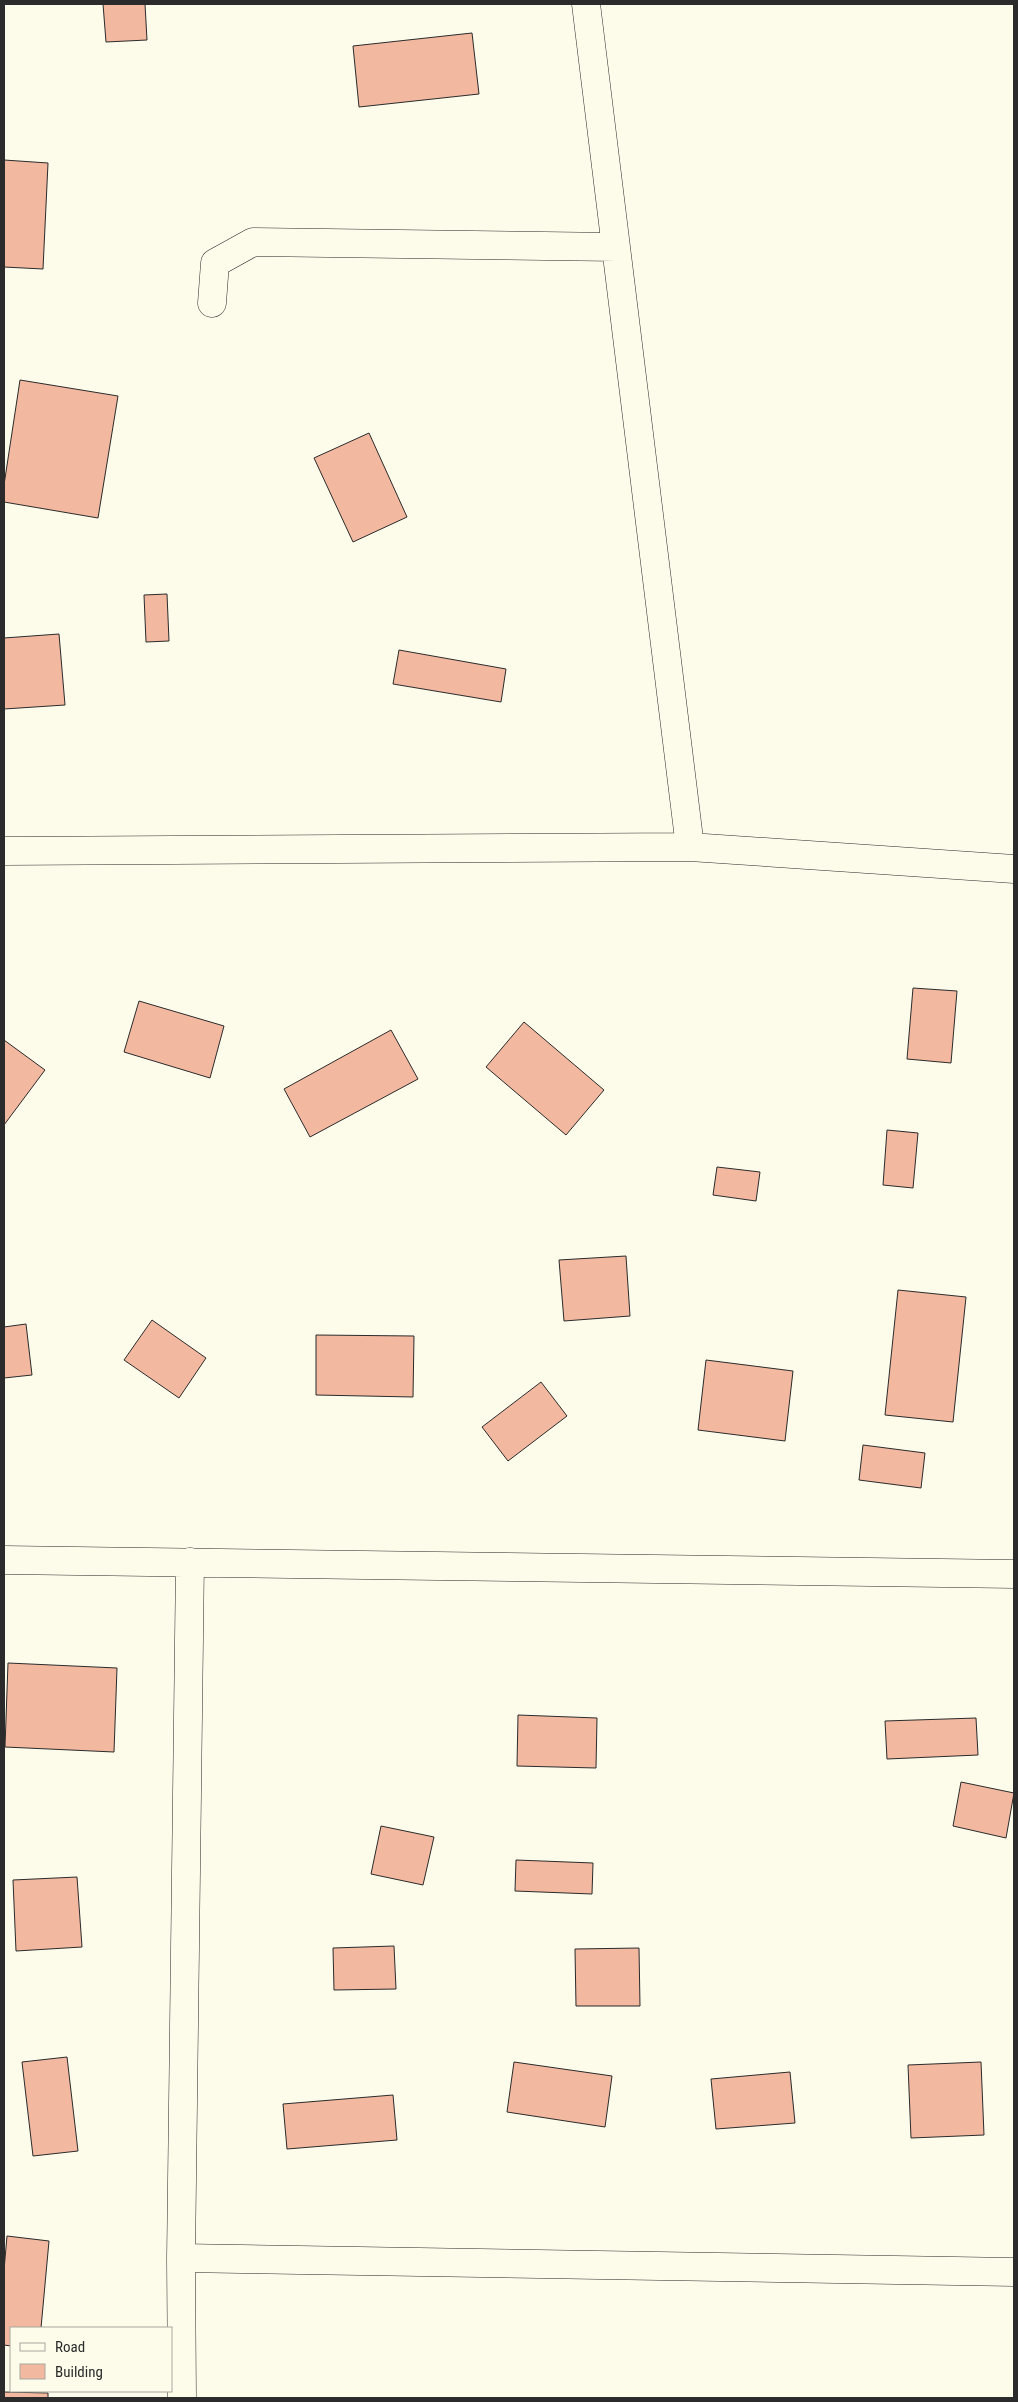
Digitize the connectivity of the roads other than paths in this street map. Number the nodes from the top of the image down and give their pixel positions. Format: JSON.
{"nodes":[{"id":1,"x":586,"y":4,"type":"edge"},
{"id":2,"x":616,"y":247,"type":"junction"},
{"id":3,"x":212,"y":303,"type":"dead end"},
{"id":4,"x":690,"y":847,"type":"junction"},
{"id":5,"x":4,"y":851,"type":"edge"},
{"id":6,"x":1014,"y":869,"type":"edge"},
{"id":7,"x":4,"y":1560,"type":"edge"},
{"id":8,"x":190,"y":1562,"type":"junction"},
{"id":9,"x":1014,"y":1574,"type":"edge"},
{"id":10,"x":181,"y":2258,"type":"junction"},
{"id":11,"x":1014,"y":2272,"type":"edge"},
{"id":12,"x":182,"y":2398,"type":"edge"}],
"edges":[{"from":1,"to":2,"type":"street"},
{"from":2,"to":3,"type":"street"},
{"from":2,"to":4,"type":"street"},
{"from":4,"to":5,"type":"street"},
{"from":4,"to":6,"type":"street"},
{"from":7,"to":8,"type":"street"},
{"from":8,"to":9,"type":"street"},
{"from":8,"to":10,"type":"street"},
{"from":10,"to":11,"type":"street"},
{"from":10,"to":12,"type":"street"}]}
